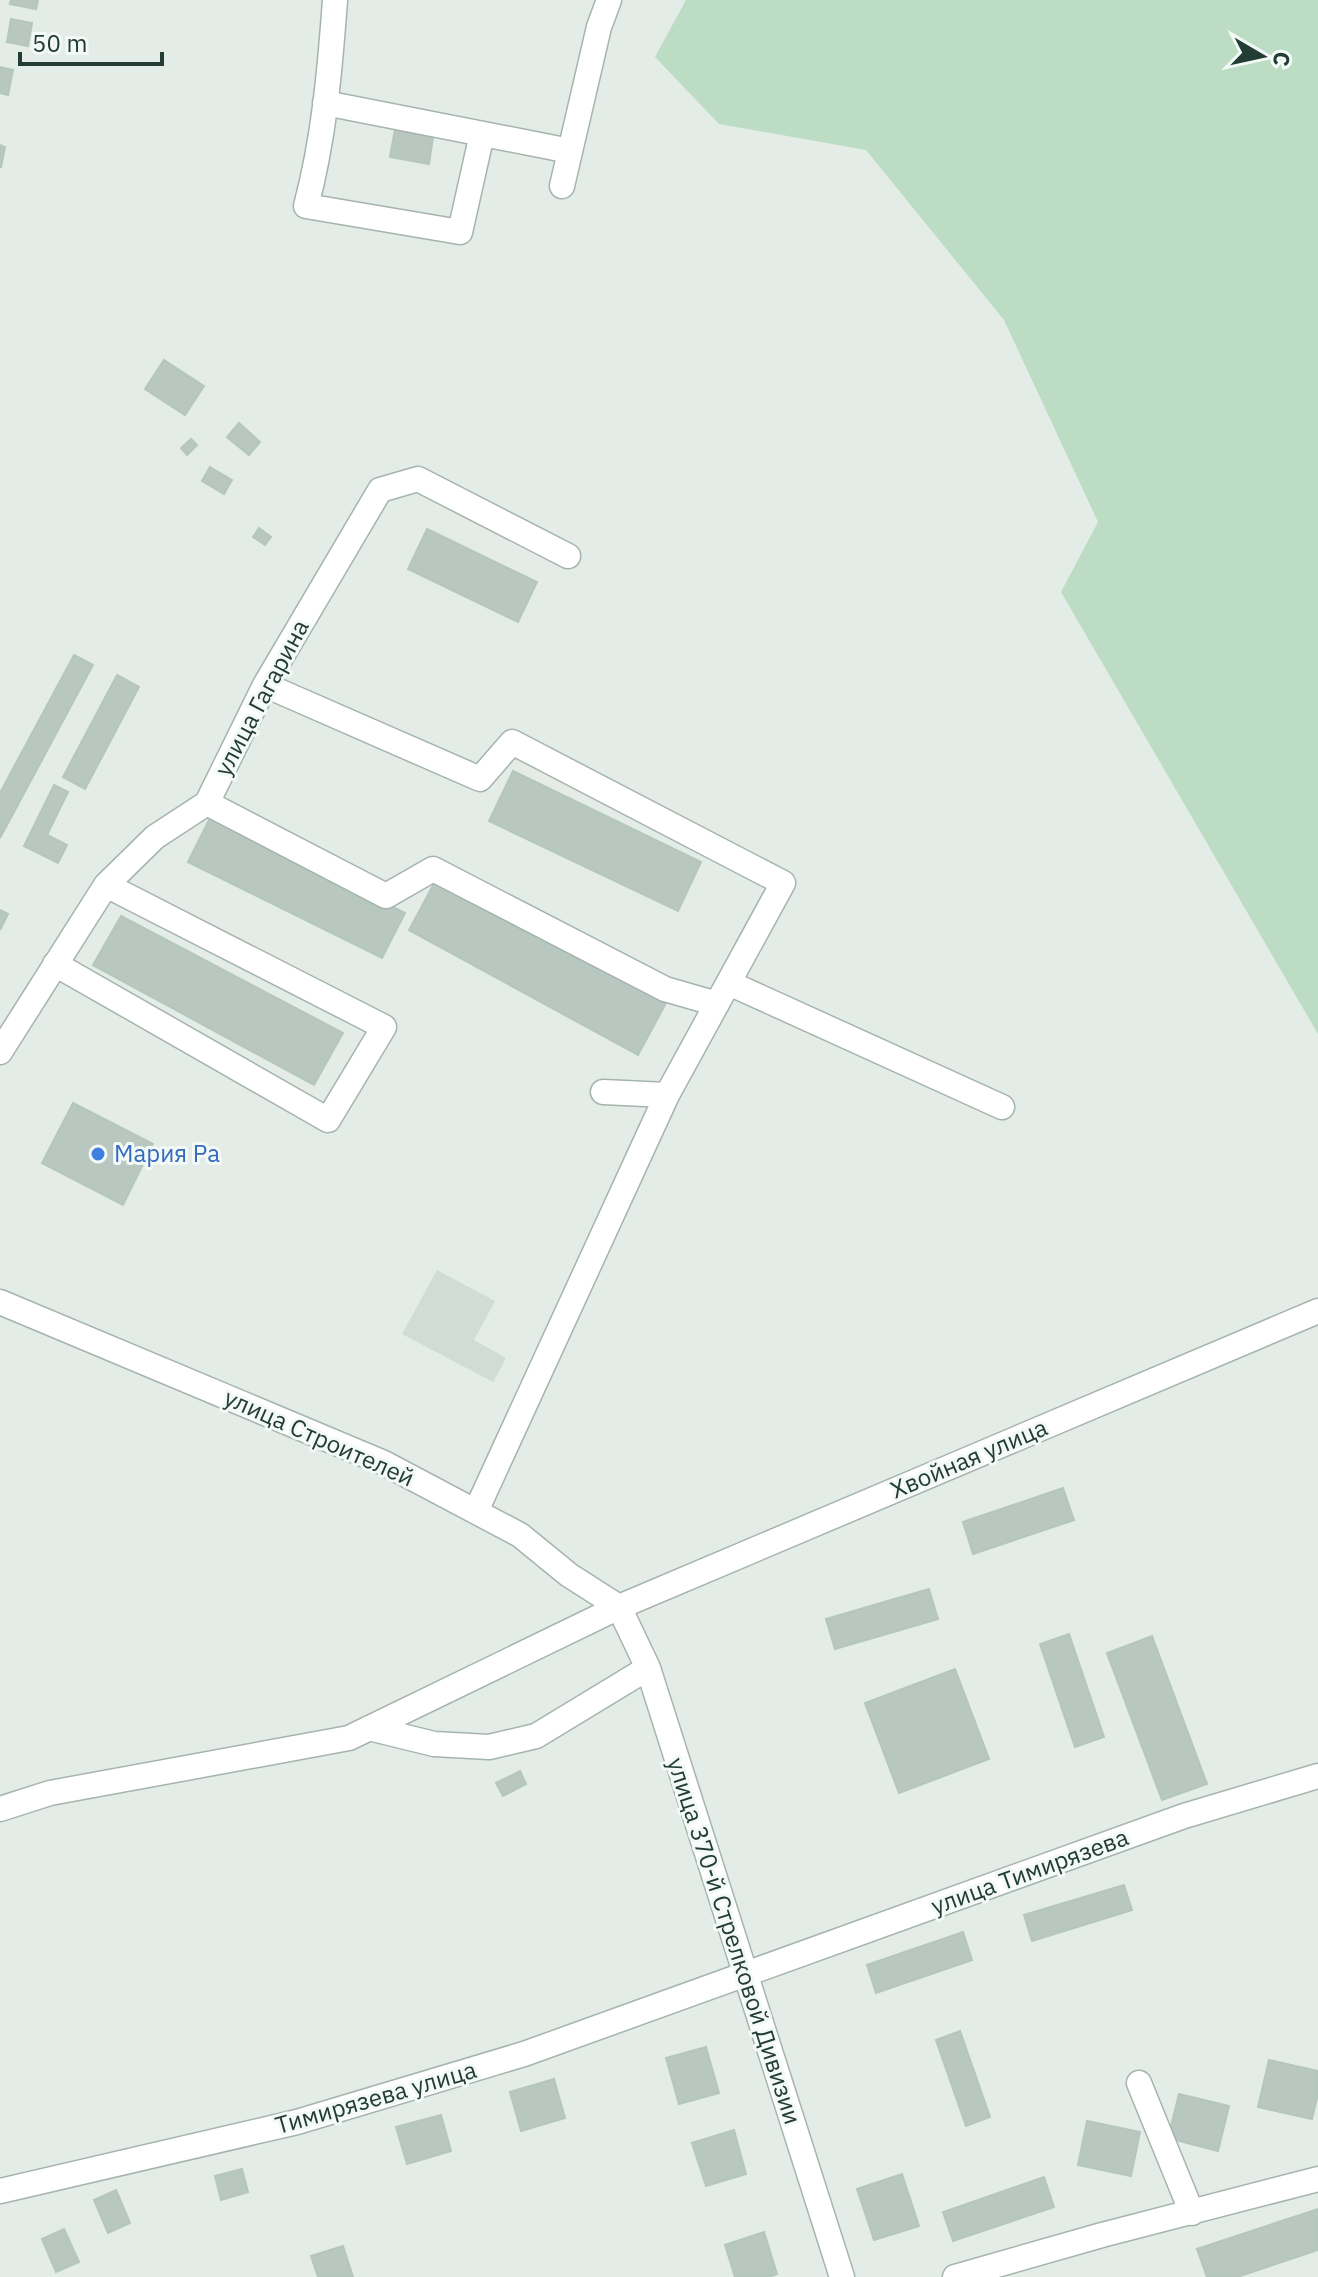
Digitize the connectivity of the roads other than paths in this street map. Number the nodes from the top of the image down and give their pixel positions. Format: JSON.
{"nodes":[{"id":1,"x":335,"y":0,"type":"edge"},
{"id":2,"x":609,"y":0,"type":"edge"},
{"id":3,"x":325,"y":103,"type":"junction"},
{"id":4,"x":482,"y":134,"type":"junction"},
{"id":5,"x":570,"y":151,"type":"junction"},
{"id":6,"x":562,"y":186,"type":"dead end"},
{"id":7,"x":568,"y":556,"type":"dead end"},
{"id":8,"x":265,"y":685,"type":"junction"},
{"id":9,"x":207,"y":803,"type":"junction"},
{"id":10,"x":106,"y":885,"type":"junction"},
{"id":11,"x":55,"y":964,"type":"junction"},
{"id":12,"x":723,"y":993,"type":"junction"},
{"id":13,"x":0,"y":1052,"type":"edge"},
{"id":14,"x":603,"y":1092,"type":"dead end"},
{"id":15,"x":667,"y":1095,"type":"junction"},
{"id":16,"x":1002,"y":1107,"type":"dead end"},
{"id":17,"x":0,"y":1302,"type":"edge"},
{"id":18,"x":1318,"y":1311,"type":"edge"},
{"id":19,"x":476,"y":1511,"type":"junction"},
{"id":20,"x":619,"y":1607,"type":"junction"},
{"id":21,"x":648,"y":1668,"type":"junction"},
{"id":22,"x":369,"y":1728,"type":"junction"},
{"id":23,"x":1318,"y":1776,"type":"edge"},
{"id":24,"x":0,"y":1809,"type":"edge"},
{"id":25,"x":744,"y":1976,"type":"junction"},
{"id":26,"x":1139,"y":2083,"type":"dead end"},
{"id":27,"x":1318,"y":2179,"type":"edge"},
{"id":28,"x":0,"y":2191,"type":"edge"},
{"id":29,"x":1192,"y":2213,"type":"junction"},
{"id":30,"x":842,"y":2277,"type":"edge"},
{"id":31,"x":955,"y":2277,"type":"edge"}],
"edges":[{"from":1,"to":3,"type":"street"},
{"from":2,"to":5,"type":"street"},
{"from":3,"to":4,"type":"street"},
{"from":3,"to":4,"type":"street"},
{"from":4,"to":5,"type":"street"},
{"from":5,"to":6,"type":"street"},
{"from":7,"to":8,"type":"street","name":"улица Гагарина"},
{"from":8,"to":9,"type":"street","name":"улица Гагарина"},
{"from":8,"to":12,"type":"street"},
{"from":9,"to":10,"type":"street","name":"улица Гагарина"},
{"from":9,"to":12,"type":"street"},
{"from":10,"to":11,"type":"street","name":"улица Гагарина"},
{"from":10,"to":11,"type":"street"},
{"from":11,"to":13,"type":"street","name":"улица Гагарина"},
{"from":12,"to":15,"type":"street"},
{"from":12,"to":16,"type":"street"},
{"from":14,"to":15,"type":"street"},
{"from":15,"to":19,"type":"street"},
{"from":17,"to":19,"type":"street","name":"улица Строителей"},
{"from":18,"to":20,"type":"street","name":"Хвойная улица"},
{"from":19,"to":20,"type":"street","name":"улица Строителей"},
{"from":20,"to":21,"type":"street","name":"улица 370-й Стрелковой Дивизии"},
{"from":20,"to":22,"type":"street","name":"Хвойная улица"},
{"from":21,"to":22,"type":"street"},
{"from":21,"to":25,"type":"street","name":"улица 370-й Стрелковой Дивизии"},
{"from":22,"to":24,"type":"street","name":"Хвойная улица"},
{"from":23,"to":25,"type":"street","name":"улица Тимирязева"},
{"from":25,"to":28,"type":"street","name":"Тимирязева улица"},
{"from":25,"to":30,"type":"street","name":"улица 370-й Стрелковой Дивизии"},
{"from":26,"to":29,"type":"street"},
{"from":27,"to":29,"type":"street"},
{"from":29,"to":31,"type":"street"}]}
